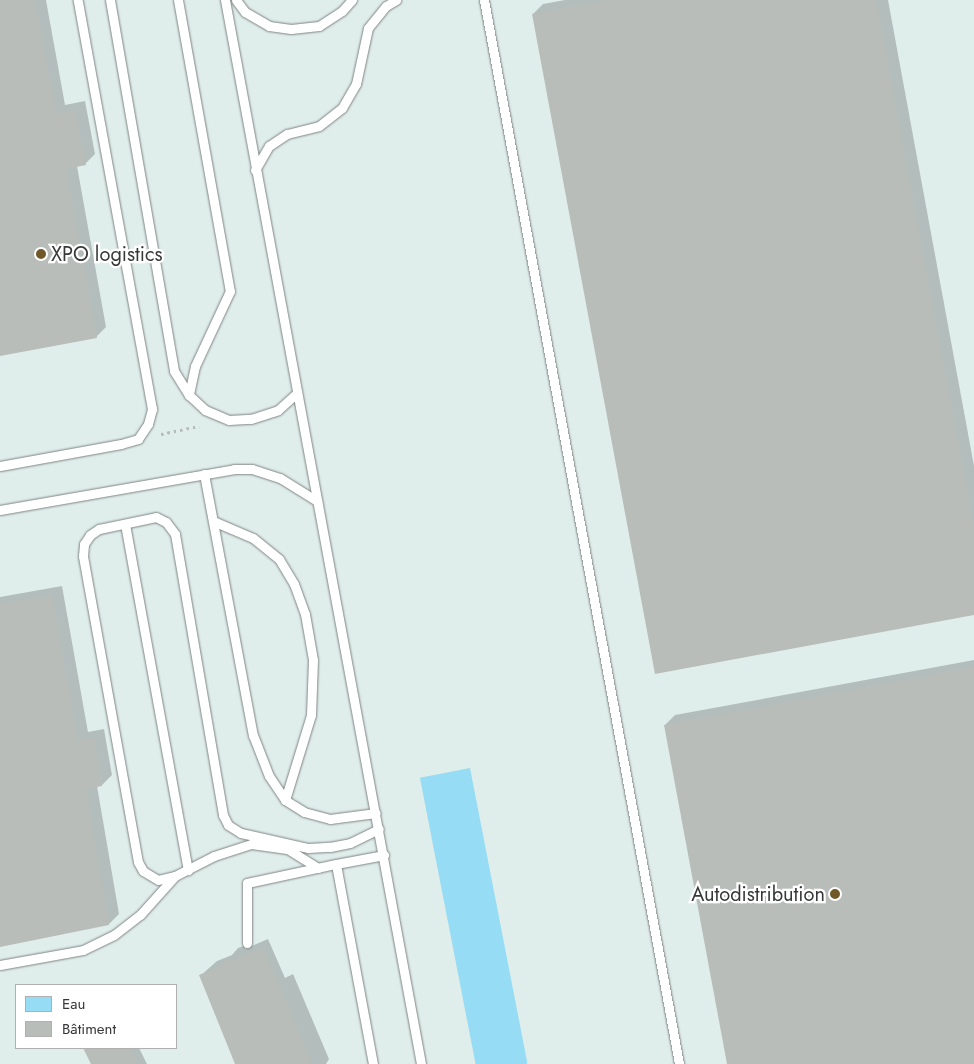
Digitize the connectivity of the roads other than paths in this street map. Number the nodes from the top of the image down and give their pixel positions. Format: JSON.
{"nodes":[{"id":1,"x":78,"y":0,"type":"edge"},
{"id":2,"x":110,"y":0,"type":"edge"},
{"id":3,"x":178,"y":0,"type":"edge"},
{"id":4,"x":225,"y":0,"type":"edge"},
{"id":5,"x":236,"y":0,"type":"edge"},
{"id":6,"x":352,"y":0,"type":"edge"},
{"id":7,"x":396,"y":0,"type":"edge"},
{"id":8,"x":484,"y":0,"type":"edge"},
{"id":9,"x":256,"y":170,"type":"junction"},
{"id":10,"x":297,"y":392,"type":"junction"},
{"id":11,"x":189,"y":395,"type":"junction"},
{"id":12,"x":0,"y":466,"type":"edge"},
{"id":13,"x":204,"y":474,"type":"junction"},
{"id":14,"x":317,"y":502,"type":"junction"},
{"id":15,"x":0,"y":510,"type":"edge"},
{"id":16,"x":213,"y":521,"type":"junction"},
{"id":17,"x":125,"y":524,"type":"junction"},
{"id":18,"x":285,"y":800,"type":"junction"},
{"id":19,"x":376,"y":813,"type":"junction"},
{"id":20,"x":379,"y":829,"type":"junction"},
{"id":21,"x":384,"y":855,"type":"junction"},
{"id":22,"x":336,"y":864,"type":"junction"},
{"id":23,"x":318,"y":868,"type":"junction"},
{"id":24,"x":188,"y":870,"type":"junction"},
{"id":25,"x":175,"y":876,"type":"junction"},
{"id":26,"x":247,"y":943,"type":"dead end"},
{"id":27,"x":0,"y":965,"type":"edge"},
{"id":28,"x":373,"y":1064,"type":"edge"},
{"id":29,"x":421,"y":1064,"type":"edge"},
{"id":30,"x":679,"y":1064,"type":"edge"}],
"edges":[{"from":1,"to":12,"type":"lane"},
{"from":2,"to":11,"type":"lane"},
{"from":3,"to":11,"type":"lane"},
{"from":4,"to":9,"type":"lane"},
{"from":5,"to":6,"type":"lane"},
{"from":7,"to":9,"type":"lane"},
{"from":8,"to":30,"type":"lane"},
{"from":9,"to":10,"type":"lane"},
{"from":10,"to":11,"type":"lane"},
{"from":10,"to":14,"type":"lane"},
{"from":13,"to":14,"type":"lane"},
{"from":13,"to":15,"type":"lane"},
{"from":13,"to":16,"type":"lane"},
{"from":14,"to":19,"type":"lane"},
{"from":16,"to":18,"type":"lane"},
{"from":16,"to":18,"type":"lane"},
{"from":17,"to":20,"type":"lane"},
{"from":17,"to":24,"type":"lane"},
{"from":17,"to":25,"type":"lane"},
{"from":18,"to":19,"type":"lane"},
{"from":19,"to":20,"type":"lane"},
{"from":20,"to":21,"type":"lane"},
{"from":21,"to":22,"type":"lane"},
{"from":21,"to":29,"type":"lane"},
{"from":22,"to":23,"type":"lane"},
{"from":22,"to":28,"type":"lane"},
{"from":23,"to":24,"type":"lane"},
{"from":23,"to":26,"type":"lane"},
{"from":24,"to":25,"type":"lane"},
{"from":25,"to":27,"type":"lane"}]}
